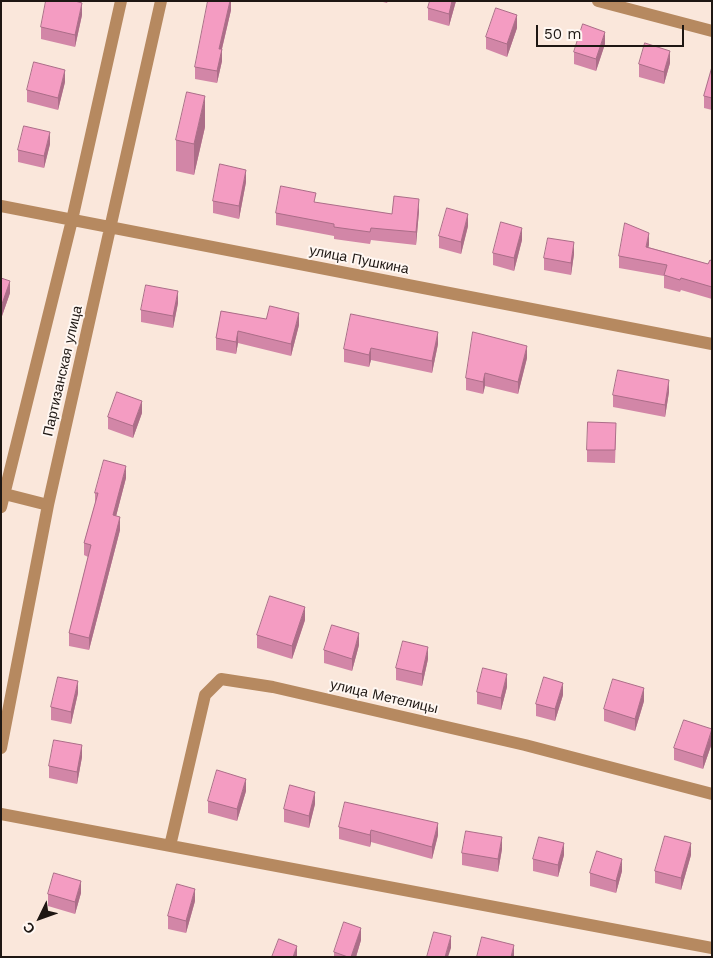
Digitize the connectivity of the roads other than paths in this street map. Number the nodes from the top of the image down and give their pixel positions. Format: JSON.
{"nodes":[{"id":1,"x":121,"y":1,"type":"edge"},
{"id":2,"x":161,"y":1,"type":"edge"},
{"id":3,"x":598,"y":1,"type":"edge"},
{"id":4,"x":712,"y":31,"type":"edge"},
{"id":5,"x":1,"y":206,"type":"edge"},
{"id":6,"x":72,"y":220,"type":"junction"},
{"id":7,"x":111,"y":227,"type":"junction"},
{"id":8,"x":712,"y":344,"type":"edge"},
{"id":9,"x":3,"y":493,"type":"edge"},
{"id":10,"x":48,"y":505,"type":"junction"},
{"id":11,"x":1,"y":507,"type":"edge"},
{"id":12,"x":1,"y":748,"type":"edge"},
{"id":13,"x":712,"y":794,"type":"edge"},
{"id":14,"x":1,"y":814,"type":"edge"},
{"id":15,"x":170,"y":846,"type":"junction"},
{"id":16,"x":712,"y":948,"type":"edge"}],
"edges":[{"from":1,"to":6,"type":"street","name":"Партизанская улица"},
{"from":2,"to":7,"type":"street","name":"Партизанская улица"},
{"from":3,"to":4,"type":"street"},
{"from":5,"to":6,"type":"street","name":"улица Пушкина"},
{"from":6,"to":7,"type":"street","name":"улица Пушкина"},
{"from":6,"to":9,"type":"street","name":"Партизанская улица"},
{"from":7,"to":8,"type":"street","name":"улица Пушкина"},
{"from":7,"to":10,"type":"street","name":"Партизанская улица"},
{"from":9,"to":10,"type":"street"},
{"from":9,"to":11,"type":"street","name":"Партизанская улица"},
{"from":10,"to":12,"type":"street","name":"Партизанская улица"},
{"from":13,"to":15,"type":"street","name":"улица Метелицы"},
{"from":14,"to":15,"type":"street"},
{"from":15,"to":16,"type":"street"}]}
